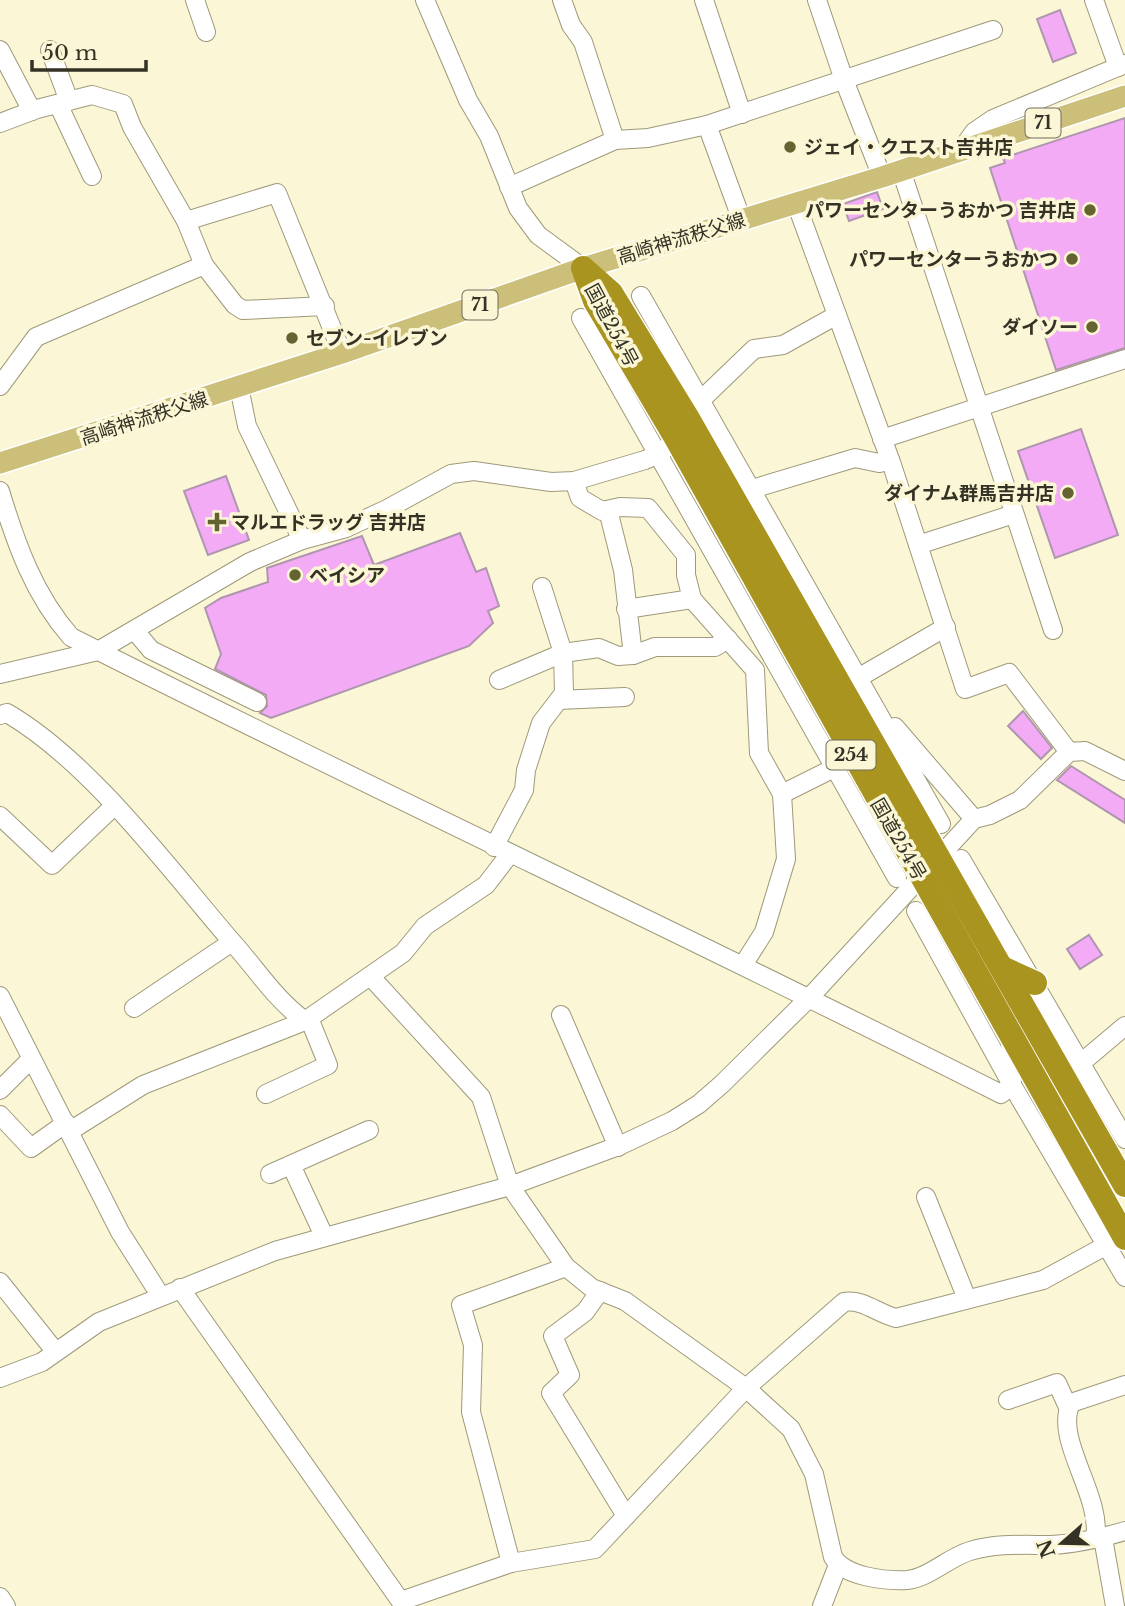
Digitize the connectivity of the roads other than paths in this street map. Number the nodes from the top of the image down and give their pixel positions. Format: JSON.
{"nodes":[{"id":1,"x":195,"y":0,"type":"edge"},
{"id":2,"x":425,"y":0,"type":"edge"},
{"id":3,"x":562,"y":0,"type":"edge"},
{"id":4,"x":704,"y":0,"type":"edge"},
{"id":5,"x":817,"y":0,"type":"edge"},
{"id":6,"x":1094,"y":0,"type":"edge"},
{"id":7,"x":993,"y":30,"type":"dead end"},
{"id":8,"x":206,"y":33,"type":"dead end"},
{"id":9,"x":0,"y":50,"type":"edge"},
{"id":10,"x":50,"y":50,"type":"dead end"},
{"id":11,"x":1122,"y":66,"type":"edge"},
{"id":12,"x":844,"y":80,"type":"junction"},
{"id":13,"x":1125,"y":96,"type":"edge"},
{"id":14,"x":64,"y":102,"type":"junction"},
{"id":15,"x":32,"y":111,"type":"junction"},
{"id":16,"x":742,"y":114,"type":"junction"},
{"id":17,"x":0,"y":123,"type":"edge"},
{"id":18,"x":706,"y":125,"type":"junction"},
{"id":19,"x":615,"y":140,"type":"junction"},
{"id":20,"x":961,"y":150,"type":"junction"},
{"id":21,"x":892,"y":174,"type":"junction"},
{"id":22,"x":92,"y":176,"type":"dead end"},
{"id":23,"x":509,"y":187,"type":"junction"},
{"id":24,"x":796,"y":203,"type":"junction"},
{"id":25,"x":741,"y":218,"type":"junction"},
{"id":26,"x":186,"y":221,"type":"junction"},
{"id":27,"x":204,"y":265,"type":"junction"},
{"id":28,"x":583,"y":268,"type":"junction"},
{"id":29,"x":641,"y":296,"type":"dead end"},
{"id":30,"x":325,"y":306,"type":"junction"},
{"id":31,"x":837,"y":315,"type":"junction"},
{"id":32,"x":582,"y":318,"type":"dead end"},
{"id":33,"x":342,"y":353,"type":"junction"},
{"id":34,"x":1125,"y":359,"type":"edge"},
{"id":35,"x":0,"y":386,"type":"edge"},
{"id":36,"x":239,"y":387,"type":"junction"},
{"id":37,"x":675,"y":397,"type":"junction"},
{"id":38,"x":701,"y":400,"type":"junction"},
{"id":39,"x":979,"y":407,"type":"junction"},
{"id":40,"x":711,"y":418,"type":"junction"},
{"id":41,"x":882,"y":439,"type":"junction"},
{"id":42,"x":668,"y":446,"type":"junction"},
{"id":43,"x":890,"y":460,"type":"junction"},
{"id":44,"x":0,"y":463,"type":"edge"},
{"id":45,"x":574,"y":481,"type":"junction"},
{"id":46,"x":752,"y":489,"type":"junction"},
{"id":47,"x":0,"y":491,"type":"edge"},
{"id":48,"x":608,"y":509,"type":"junction"},
{"id":49,"x":1014,"y":513,"type":"junction"},
{"id":50,"x":5,"y":527,"type":"edge"},
{"id":51,"x":302,"y":540,"type":"junction"},
{"id":52,"x":918,"y":545,"type":"junction"},
{"id":53,"x":542,"y":587,"type":"dead end"},
{"id":54,"x":692,"y":599,"type":"junction"},
{"id":55,"x":626,"y":608,"type":"junction"},
{"id":56,"x":946,"y":627,"type":"junction"},
{"id":57,"x":1053,"y":630,"type":"dead end"},
{"id":58,"x":135,"y":631,"type":"junction"},
{"id":59,"x":728,"y":639,"type":"junction"},
{"id":60,"x":98,"y":651,"type":"junction"},
{"id":61,"x":563,"y":653,"type":"junction"},
{"id":62,"x":634,"y":655,"type":"junction"},
{"id":63,"x":0,"y":674,"type":"edge"},
{"id":64,"x":857,"y":676,"type":"junction"},
{"id":65,"x":499,"y":680,"type":"dead end"},
{"id":66,"x":625,"y":697,"type":"dead end"},
{"id":67,"x":559,"y":699,"type":"junction"},
{"id":68,"x":257,"y":702,"type":"dead end"},
{"id":69,"x":0,"y":715,"type":"edge"},
{"id":70,"x":857,"y":716,"type":"junction"},
{"id":71,"x":888,"y":732,"type":"junction"},
{"id":72,"x":1069,"y":752,"type":"junction"},
{"id":73,"x":832,"y":764,"type":"junction"},
{"id":74,"x":1125,"y":771,"type":"edge"},
{"id":75,"x":872,"y":791,"type":"junction"},
{"id":76,"x":782,"y":794,"type":"junction"},
{"id":77,"x":114,"y":806,"type":"junction"},
{"id":78,"x":0,"y":816,"type":"edge"},
{"id":79,"x":974,"y":819,"type":"junction"},
{"id":80,"x":941,"y":824,"type":"dead end"},
{"id":81,"x":502,"y":851,"type":"junction"},
{"id":82,"x":950,"y":857,"type":"junction"},
{"id":83,"x":909,"y":877,"type":"junction"},
{"id":84,"x":916,"y":911,"type":"dead end"},
{"id":85,"x":232,"y":942,"type":"junction"},
{"id":86,"x":743,"y":965,"type":"junction"},
{"id":87,"x":1002,"y":968,"type":"junction"},
{"id":88,"x":371,"y":977,"type":"junction"},
{"id":89,"x":1035,"y":983,"type":"junction"},
{"id":90,"x":0,"y":996,"type":"edge"},
{"id":91,"x":810,"y":997,"type":"junction"},
{"id":92,"x":134,"y":1008,"type":"dead end"},
{"id":93,"x":561,"y":1015,"type":"dead end"},
{"id":94,"x":307,"y":1020,"type":"junction"},
{"id":95,"x":1125,"y":1026,"type":"edge"},
{"id":96,"x":1010,"y":1037,"type":"junction"},
{"id":97,"x":30,"y":1060,"type":"junction"},
{"id":98,"x":1082,"y":1063,"type":"junction"},
{"id":99,"x":1012,"y":1085,"type":"junction"},
{"id":100,"x":0,"y":1090,"type":"edge"},
{"id":101,"x":266,"y":1094,"type":"dead end"},
{"id":102,"x":0,"y":1115,"type":"edge"},
{"id":103,"x":68,"y":1127,"type":"junction"},
{"id":104,"x":369,"y":1130,"type":"dead end"},
{"id":105,"x":1125,"y":1139,"type":"edge"},
{"id":106,"x":618,"y":1147,"type":"junction"},
{"id":107,"x":291,"y":1165,"type":"junction"},
{"id":108,"x":270,"y":1174,"type":"dead end"},
{"id":109,"x":1125,"y":1185,"type":"edge"},
{"id":110,"x":510,"y":1186,"type":"junction"},
{"id":111,"x":926,"y":1198,"type":"dead end"},
{"id":112,"x":324,"y":1236,"type":"junction"},
{"id":113,"x":1116,"y":1241,"type":"edge"},
{"id":114,"x":566,"y":1266,"type":"junction"},
{"id":115,"x":1125,"y":1277,"type":"edge"},
{"id":116,"x":0,"y":1282,"type":"edge"},
{"id":117,"x":180,"y":1288,"type":"junction"},
{"id":118,"x":600,"y":1291,"type":"junction"},
{"id":119,"x":160,"y":1295,"type":"junction"},
{"id":120,"x":967,"y":1300,"type":"junction"},
{"id":121,"x":55,"y":1351,"type":"junction"},
{"id":122,"x":0,"y":1378,"type":"edge"},
{"id":123,"x":1125,"y":1385,"type":"edge"},
{"id":124,"x":746,"y":1388,"type":"junction"},
{"id":125,"x":1009,"y":1400,"type":"dead end"},
{"id":126,"x":1068,"y":1408,"type":"junction"},
{"id":127,"x":626,"y":1516,"type":"junction"},
{"id":128,"x":1125,"y":1531,"type":"edge"},
{"id":129,"x":1099,"y":1539,"type":"junction"},
{"id":130,"x":511,"y":1563,"type":"junction"},
{"id":131,"x":838,"y":1565,"type":"junction"},
{"id":132,"x":0,"y":1597,"type":"edge"},
{"id":133,"x":402,"y":1603,"type":"edge"},
{"id":134,"x":6,"y":1606,"type":"edge"},
{"id":135,"x":822,"y":1606,"type":"edge"},
{"id":136,"x":1115,"y":1606,"type":"edge"}],
"edges":[{"from":1,"to":8,"type":"street"},
{"from":2,"to":23,"type":"street"},
{"from":3,"to":19,"type":"street"},
{"from":4,"to":16,"type":"street"},
{"from":5,"to":12,"type":"street"},
{"from":6,"to":11,"type":"street"},
{"from":7,"to":12,"type":"street"},
{"from":9,"to":15,"type":"street"},
{"from":10,"to":14,"type":"street"},
{"from":11,"to":20,"type":"street"},
{"from":12,"to":16,"type":"street"},
{"from":12,"to":21,"type":"street"},
{"from":13,"to":20,"type":"main road","name":"高崎神流秩父線","number":"71"},
{"from":14,"to":15,"type":"street"},
{"from":14,"to":22,"type":"street"},
{"from":14,"to":26,"type":"street"},
{"from":15,"to":17,"type":"street"},
{"from":16,"to":18,"type":"street"},
{"from":18,"to":19,"type":"street"},
{"from":18,"to":25,"type":"street"},
{"from":19,"to":23,"type":"street"},
{"from":20,"to":21,"type":"main road","name":"高崎神流秩父線","number":"71"},
{"from":21,"to":24,"type":"main road","name":"高崎神流秩父線","number":"71"},
{"from":21,"to":39,"type":"street"},
{"from":23,"to":28,"type":"street"},
{"from":24,"to":25,"type":"main road","name":"高崎神流秩父線","number":"71"},
{"from":24,"to":31,"type":"street"},
{"from":25,"to":28,"type":"main road","name":"高崎神流秩父線","number":"71"},
{"from":26,"to":27,"type":"street"},
{"from":26,"to":30,"type":"street"},
{"from":27,"to":30,"type":"street"},
{"from":27,"to":35,"type":"street"},
{"from":28,"to":33,"type":"main road","name":"高崎神流秩父線","number":"71"},
{"from":28,"to":37,"type":"highway","name":"国道254号","number":"254"},
{"from":28,"to":42,"type":"highway","name":"国道254号","number":"254"},
{"from":29,"to":38,"type":"street"},
{"from":30,"to":33,"type":"street"},
{"from":31,"to":38,"type":"street"},
{"from":31,"to":41,"type":"street"},
{"from":32,"to":42,"type":"street"},
{"from":33,"to":36,"type":"main road","name":"高崎神流秩父線","number":"71"},
{"from":34,"to":39,"type":"street"},
{"from":36,"to":44,"type":"main road","name":"高崎神流秩父線","number":"71"},
{"from":36,"to":51,"type":"street"},
{"from":37,"to":40,"type":"street"},
{"from":37,"to":70,"type":"highway","name":"国道254号","number":"254"},
{"from":38,"to":40,"type":"street"},
{"from":39,"to":41,"type":"street"},
{"from":39,"to":49,"type":"street"},
{"from":40,"to":46,"type":"street"},
{"from":41,"to":43,"type":"street"},
{"from":42,"to":45,"type":"street"},
{"from":42,"to":73,"type":"street"},
{"from":42,"to":75,"type":"highway","name":"国道254号","number":"254"},
{"from":43,"to":46,"type":"street"},
{"from":43,"to":52,"type":"street"},
{"from":45,"to":48,"type":"street"},
{"from":45,"to":51,"type":"street"},
{"from":46,"to":64,"type":"street"},
{"from":47,"to":50,"type":"street"},
{"from":48,"to":54,"type":"street"},
{"from":48,"to":55,"type":"street"},
{"from":49,"to":52,"type":"street"},
{"from":49,"to":57,"type":"street"},
{"from":50,"to":60,"type":"street"},
{"from":51,"to":58,"type":"street"},
{"from":52,"to":56,"type":"street"},
{"from":53,"to":61,"type":"street"},
{"from":54,"to":55,"type":"street"},
{"from":54,"to":59,"type":"street"},
{"from":55,"to":62,"type":"street"},
{"from":56,"to":64,"type":"street"},
{"from":56,"to":72,"type":"street"},
{"from":58,"to":60,"type":"street"},
{"from":58,"to":68,"type":"street"},
{"from":59,"to":62,"type":"street"},
{"from":59,"to":76,"type":"street"},
{"from":60,"to":63,"type":"street"},
{"from":60,"to":81,"type":"street"},
{"from":61,"to":62,"type":"street"},
{"from":61,"to":65,"type":"street"},
{"from":61,"to":67,"type":"street"},
{"from":64,"to":70,"type":"street"},
{"from":64,"to":71,"type":"street"},
{"from":66,"to":67,"type":"street"},
{"from":67,"to":81,"type":"street"},
{"from":69,"to":77,"type":"street"},
{"from":70,"to":82,"type":"highway","name":"国道254号","number":"254"},
{"from":71,"to":79,"type":"street"},
{"from":71,"to":80,"type":"street"},
{"from":72,"to":74,"type":"street"},
{"from":72,"to":79,"type":"street"},
{"from":73,"to":75,"type":"street"},
{"from":73,"to":76,"type":"street"},
{"from":73,"to":83,"type":"street"},
{"from":75,"to":83,"type":"highway","name":"国道254号","number":"254"},
{"from":76,"to":86,"type":"street"},
{"from":77,"to":78,"type":"street"},
{"from":77,"to":85,"type":"street"},
{"from":79,"to":82,"type":"street"},
{"from":81,"to":86,"type":"street"},
{"from":81,"to":88,"type":"street"},
{"from":82,"to":83,"type":"street"},
{"from":82,"to":87,"type":"highway","name":"国道254号","number":"254"},
{"from":82,"to":89,"type":"street"},
{"from":83,"to":91,"type":"street"},
{"from":83,"to":96,"type":"highway","name":"国道254号","number":"254"},
{"from":84,"to":99,"type":"street"},
{"from":85,"to":92,"type":"street"},
{"from":85,"to":94,"type":"street"},
{"from":86,"to":91,"type":"street"},
{"from":87,"to":89,"type":"highway"},
{"from":87,"to":109,"type":"highway","name":"国道254号","number":"254"},
{"from":88,"to":94,"type":"street"},
{"from":88,"to":110,"type":"street"},
{"from":89,"to":98,"type":"street"},
{"from":90,"to":97,"type":"street"},
{"from":91,"to":99,"type":"street"},
{"from":91,"to":106,"type":"street"},
{"from":93,"to":106,"type":"street"},
{"from":94,"to":101,"type":"street"},
{"from":94,"to":103,"type":"street"},
{"from":95,"to":98,"type":"street"},
{"from":96,"to":99,"type":"street"},
{"from":96,"to":113,"type":"highway","name":"国道254号","number":"254"},
{"from":97,"to":100,"type":"street"},
{"from":97,"to":103,"type":"street"},
{"from":98,"to":105,"type":"street"},
{"from":99,"to":113,"type":"street"},
{"from":102,"to":103,"type":"street"},
{"from":103,"to":119,"type":"street"},
{"from":104,"to":107,"type":"street"},
{"from":106,"to":110,"type":"street"},
{"from":107,"to":108,"type":"street"},
{"from":107,"to":112,"type":"street"},
{"from":110,"to":112,"type":"street"},
{"from":110,"to":114,"type":"street"},
{"from":111,"to":120,"type":"street"},
{"from":112,"to":117,"type":"street"},
{"from":113,"to":115,"type":"street"},
{"from":113,"to":120,"type":"street"},
{"from":114,"to":118,"type":"street"},
{"from":114,"to":130,"type":"street"},
{"from":116,"to":121,"type":"street"},
{"from":117,"to":119,"type":"street"},
{"from":117,"to":133,"type":"street"},
{"from":118,"to":124,"type":"street"},
{"from":118,"to":127,"type":"street"},
{"from":119,"to":121,"type":"street"},
{"from":120,"to":124,"type":"street"},
{"from":121,"to":122,"type":"street"},
{"from":123,"to":126,"type":"street"},
{"from":124,"to":127,"type":"street"},
{"from":124,"to":131,"type":"street"},
{"from":125,"to":126,"type":"street"},
{"from":126,"to":129,"type":"street"},
{"from":127,"to":130,"type":"street"},
{"from":128,"to":129,"type":"street"},
{"from":129,"to":131,"type":"street"},
{"from":129,"to":136,"type":"street"},
{"from":130,"to":133,"type":"street"},
{"from":131,"to":135,"type":"street"},
{"from":132,"to":134,"type":"street"}]}
